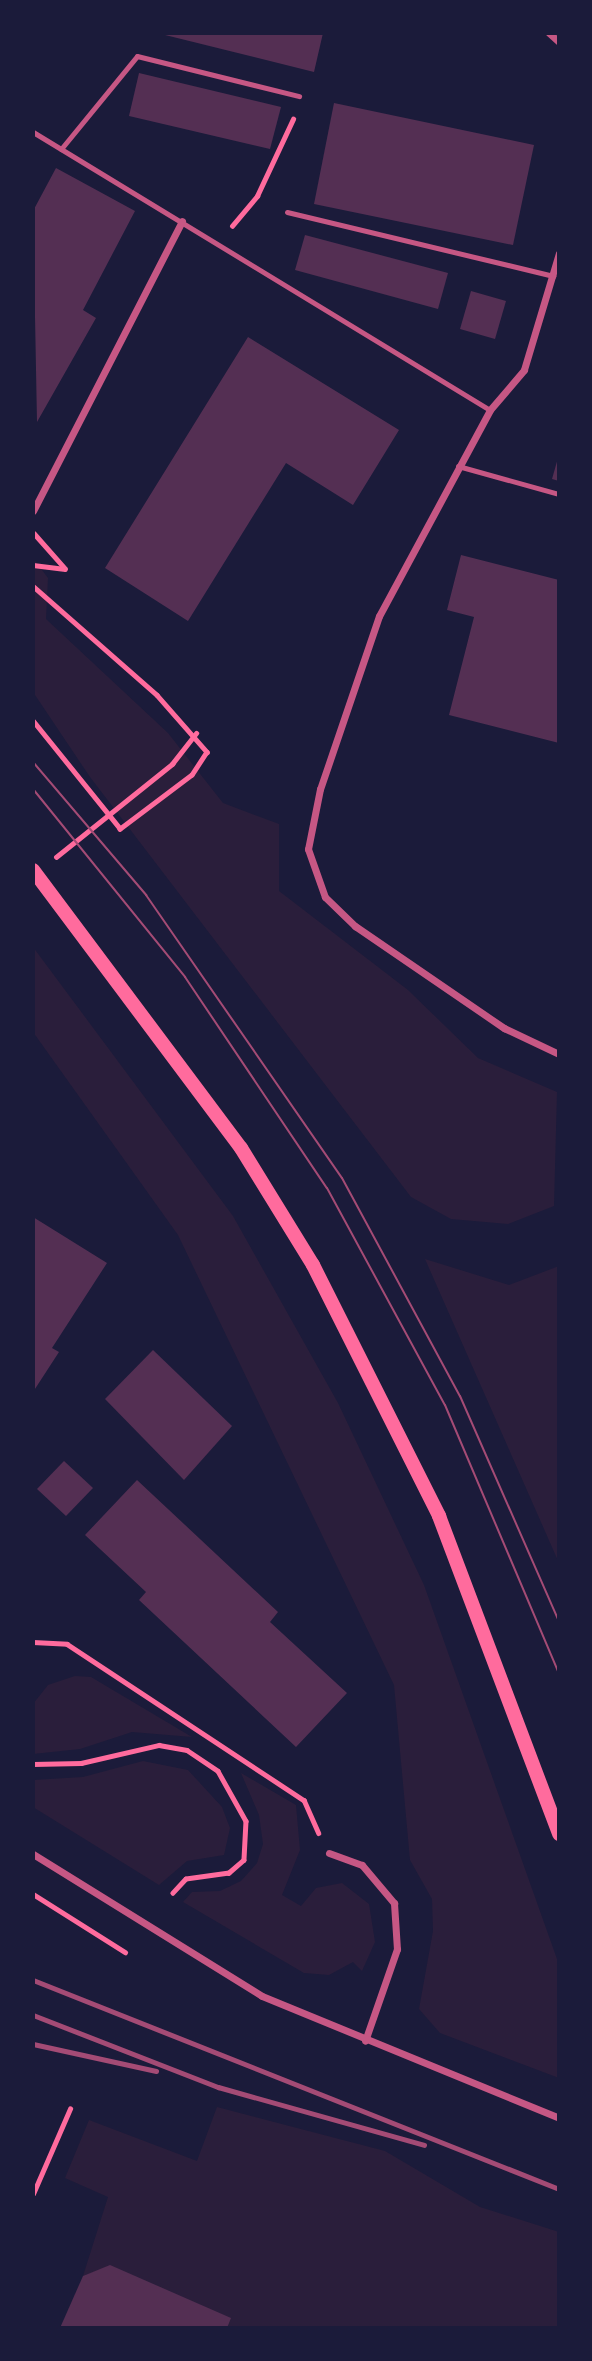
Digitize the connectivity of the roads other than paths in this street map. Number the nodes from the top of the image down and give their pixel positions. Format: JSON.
{"nodes":[{"id":1,"x":549,"y":33,"type":"edge"},
{"id":2,"x":559,"y":42,"type":"edge"},
{"id":3,"x":299,"y":96,"type":"road end"},
{"id":4,"x":33,"y":132,"type":"edge"},
{"id":5,"x":61,"y":149,"type":"junction"},
{"id":6,"x":287,"y":212,"type":"dead end"},
{"id":7,"x":182,"y":221,"type":"junction"},
{"id":8,"x":559,"y":253,"type":"edge"},
{"id":9,"x":553,"y":276,"type":"junction"},
{"id":10,"x":490,"y":410,"type":"junction"},
{"id":11,"x":458,"y":466,"type":"junction"},
{"id":12,"x":559,"y":494,"type":"edge"},
{"id":13,"x":33,"y":511,"type":"edge"},
{"id":14,"x":39,"y":868,"type":"edge"},
{"id":15,"x":559,"y":1054,"type":"edge"},
{"id":16,"x":559,"y":1835,"type":"edge"},
{"id":17,"x":329,"y":1853,"type":"road end"},
{"id":18,"x":33,"y":1854,"type":"edge"},
{"id":19,"x":365,"y":2040,"type":"junction"},
{"id":20,"x":559,"y":2118,"type":"edge"}],
"edges":[{"from":1,"to":2,"type":"street"},
{"from":3,"to":5,"type":"lane"},
{"from":4,"to":5,"type":"lane"},
{"from":5,"to":7,"type":"lane"},
{"from":6,"to":9,"type":"lane"},
{"from":7,"to":10,"type":"lane"},
{"from":7,"to":13,"type":"street"},
{"from":8,"to":9,"type":"street"},
{"from":9,"to":10,"type":"street"},
{"from":10,"to":11,"type":"street"},
{"from":11,"to":12,"type":"lane"},
{"from":11,"to":15,"type":"street"},
{"from":14,"to":16,"type":"main road"},
{"from":17,"to":19,"type":"street"},
{"from":18,"to":19,"type":"street"},
{"from":19,"to":20,"type":"street"}]}
